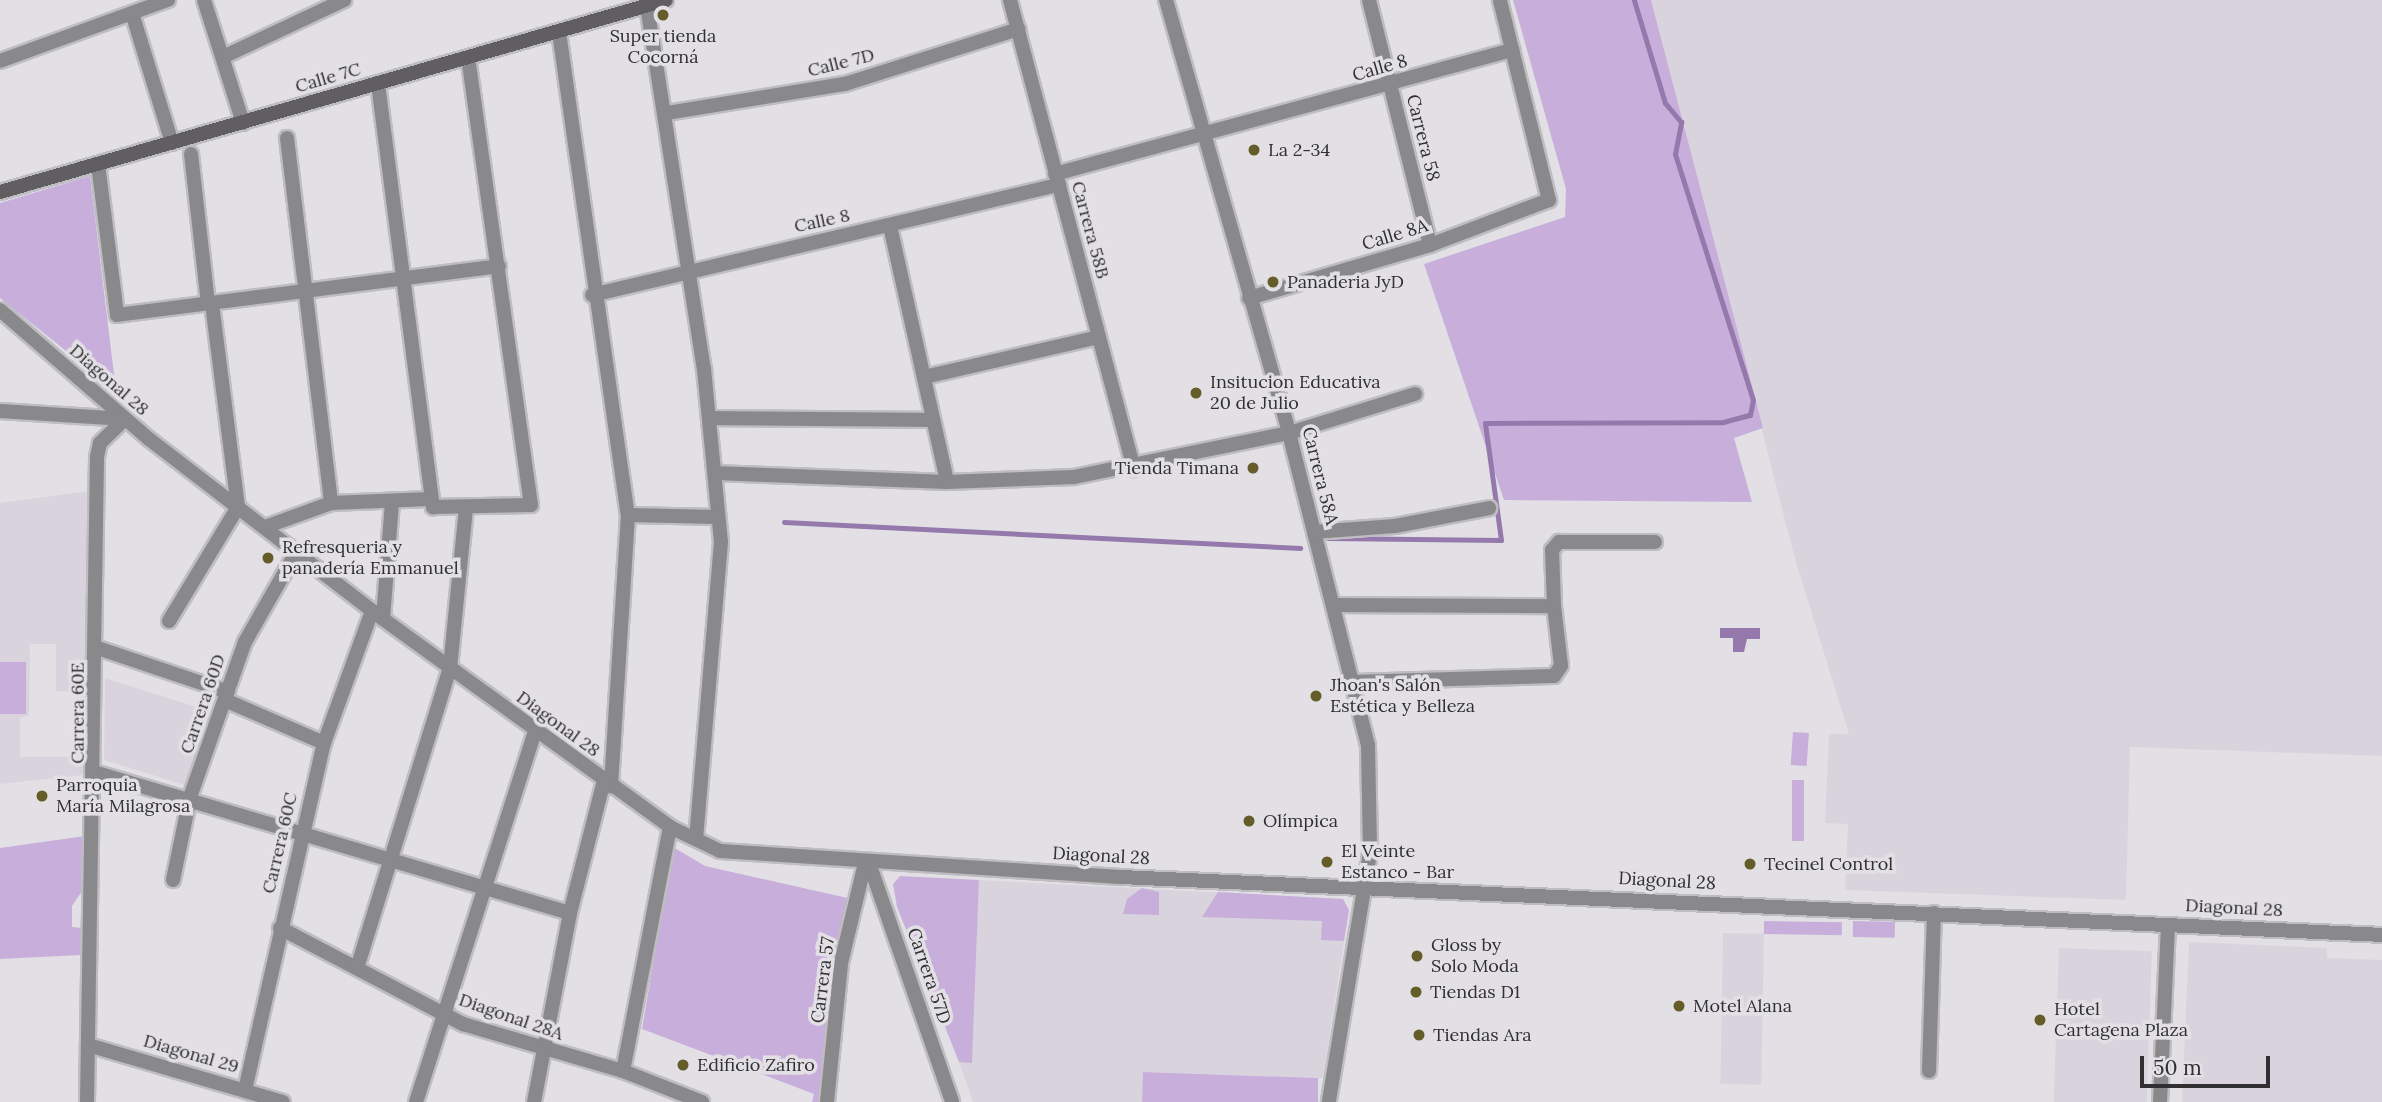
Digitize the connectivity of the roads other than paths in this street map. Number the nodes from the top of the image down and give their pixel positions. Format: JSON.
{"nodes":[{"id":1,"x":168,"y":0,"type":"edge"},
{"id":2,"x":204,"y":0,"type":"edge"},
{"id":3,"x":344,"y":0,"type":"edge"},
{"id":4,"x":666,"y":0,"type":"edge"},
{"id":5,"x":1010,"y":0,"type":"edge"},
{"id":6,"x":1166,"y":0,"type":"edge"},
{"id":7,"x":1368,"y":0,"type":"edge"},
{"id":8,"x":1500,"y":0,"type":"edge"},
{"id":9,"x":647,"y":6,"type":"junction"},
{"id":10,"x":132,"y":13,"type":"junction"},
{"id":11,"x":1018,"y":29,"type":"junction"},
{"id":12,"x":559,"y":32,"type":"junction"},
{"id":13,"x":1512,"y":50,"type":"junction"},
{"id":14,"x":225,"y":56,"type":"junction"},
{"id":15,"x":468,"y":58,"type":"junction"},
{"id":16,"x":0,"y":61,"type":"edge"},
{"id":17,"x":378,"y":84,"type":"junction"},
{"id":18,"x":1389,"y":85,"type":"junction"},
{"id":19,"x":667,"y":113,"type":"junction"},
{"id":20,"x":243,"y":123,"type":"junction"},
{"id":21,"x":1205,"y":137,"type":"junction"},
{"id":22,"x":287,"y":138,"type":"dead end"},
{"id":23,"x":172,"y":143,"type":"junction"},
{"id":24,"x":191,"y":153,"type":"dead end"},
{"id":25,"x":98,"y":164,"type":"junction"},
{"id":26,"x":1057,"y":179,"type":"junction"},
{"id":27,"x":0,"y":192,"type":"edge"},
{"id":28,"x":890,"y":226,"type":"junction"},
{"id":29,"x":1430,"y":245,"type":"junction"},
{"id":30,"x":499,"y":266,"type":"junction"},
{"id":31,"x":687,"y":270,"type":"junction"},
{"id":32,"x":402,"y":281,"type":"junction"},
{"id":33,"x":306,"y":291,"type":"junction"},
{"id":34,"x":592,"y":295,"type":"junction"},
{"id":35,"x":1249,"y":298,"type":"junction"},
{"id":36,"x":210,"y":303,"type":"junction"},
{"id":37,"x":0,"y":310,"type":"edge"},
{"id":38,"x":1098,"y":337,"type":"junction"},
{"id":39,"x":924,"y":377,"type":"junction"},
{"id":40,"x":1415,"y":394,"type":"dead end"},
{"id":41,"x":0,"y":411,"type":"edge"},
{"id":42,"x":709,"y":418,"type":"junction"},
{"id":43,"x":125,"y":419,"type":"junction"},
{"id":44,"x":933,"y":420,"type":"junction"},
{"id":45,"x":1289,"y":433,"type":"junction"},
{"id":46,"x":1134,"y":469,"type":"junction"},
{"id":47,"x":715,"y":473,"type":"junction"},
{"id":48,"x":947,"y":482,"type":"junction"},
{"id":49,"x":430,"y":499,"type":"junction"},
{"id":50,"x":392,"y":502,"type":"junction"},
{"id":51,"x":331,"y":503,"type":"junction"},
{"id":52,"x":238,"y":507,"type":"junction"},
{"id":53,"x":466,"y":507,"type":"junction"},
{"id":54,"x":1489,"y":508,"type":"dead end"},
{"id":55,"x":628,"y":515,"type":"junction"},
{"id":56,"x":717,"y":517,"type":"junction"},
{"id":57,"x":265,"y":527,"type":"junction"},
{"id":58,"x":1314,"y":531,"type":"junction"},
{"id":59,"x":1655,"y":542,"type":"dead end"},
{"id":60,"x":297,"y":551,"type":"junction"},
{"id":61,"x":1334,"y":605,"type":"junction"},
{"id":62,"x":1554,"y":606,"type":"junction"},
{"id":63,"x":377,"y":615,"type":"junction"},
{"id":64,"x":169,"y":621,"type":"dead end"},
{"id":65,"x":98,"y":648,"type":"junction"},
{"id":66,"x":450,"y":668,"type":"junction"},
{"id":67,"x":1352,"y":682,"type":"junction"},
{"id":68,"x":227,"y":696,"type":"junction"},
{"id":69,"x":535,"y":731,"type":"junction"},
{"id":70,"x":324,"y":743,"type":"junction"},
{"id":71,"x":97,"y":774,"type":"junction"},
{"id":72,"x":607,"y":784,"type":"junction"},
{"id":73,"x":190,"y":797,"type":"junction"},
{"id":74,"x":670,"y":827,"type":"junction"},
{"id":75,"x":303,"y":832,"type":"junction"},
{"id":76,"x":696,"y":839,"type":"junction"},
{"id":77,"x":391,"y":861,"type":"junction"},
{"id":78,"x":867,"y":863,"type":"junction"},
{"id":79,"x":173,"y":880,"type":"dead end"},
{"id":80,"x":482,"y":885,"type":"junction"},
{"id":81,"x":1365,"y":886,"type":"junction"},
{"id":82,"x":569,"y":913,"type":"junction"},
{"id":83,"x":1934,"y":913,"type":"junction"},
{"id":84,"x":2168,"y":925,"type":"junction"},
{"id":85,"x":280,"y":928,"type":"junction"},
{"id":86,"x":2382,"y":935,"type":"edge"},
{"id":87,"x":358,"y":965,"type":"junction"},
{"id":88,"x":442,"y":1013,"type":"junction"},
{"id":89,"x":88,"y":1045,"type":"junction"},
{"id":90,"x":544,"y":1051,"type":"junction"},
{"id":91,"x":623,"y":1071,"type":"junction"},
{"id":92,"x":1929,"y":1071,"type":"dead end"},
{"id":93,"x":245,"y":1090,"type":"junction"},
{"id":94,"x":87,"y":1102,"type":"edge"},
{"id":95,"x":283,"y":1102,"type":"edge"},
{"id":96,"x":416,"y":1102,"type":"edge"},
{"id":97,"x":534,"y":1102,"type":"edge"},
{"id":98,"x":702,"y":1102,"type":"edge"},
{"id":99,"x":827,"y":1102,"type":"edge"},
{"id":100,"x":952,"y":1102,"type":"edge"},
{"id":101,"x":1329,"y":1102,"type":"edge"},
{"id":102,"x":2160,"y":1102,"type":"edge"}],
"edges":[{"from":1,"to":10,"type":"street"},
{"from":2,"to":14,"type":"street"},
{"from":3,"to":14,"type":"street"},
{"from":4,"to":9,"type":"street","name":"Calle 7C"},
{"from":5,"to":11,"type":"street","name":"Carrera 58B"},
{"from":6,"to":21,"type":"street","name":"Carrera 58A"},
{"from":7,"to":18,"type":"street","name":"Carrera 58"},
{"from":8,"to":13,"type":"street"},
{"from":9,"to":12,"type":"street","name":"Calle 7C"},
{"from":9,"to":19,"type":"street"},
{"from":10,"to":16,"type":"street"},
{"from":10,"to":23,"type":"street"},
{"from":11,"to":19,"type":"street","name":"Calle 7D"},
{"from":11,"to":26,"type":"street","name":"Carrera 58B"},
{"from":12,"to":15,"type":"street","name":"Calle 7C"},
{"from":12,"to":34,"type":"street"},
{"from":13,"to":18,"type":"street","name":"Calle 8"},
{"from":13,"to":29,"type":"street","name":"Calle 8A"},
{"from":14,"to":20,"type":"street"},
{"from":15,"to":17,"type":"street","name":"Calle 7C"},
{"from":15,"to":30,"type":"street"},
{"from":17,"to":20,"type":"street","name":"Calle 7C"},
{"from":17,"to":32,"type":"street"},
{"from":18,"to":21,"type":"street","name":"Calle 8"},
{"from":18,"to":29,"type":"street","name":"Carrera 58"},
{"from":19,"to":31,"type":"street"},
{"from":20,"to":23,"type":"street","name":"Calle 7C"},
{"from":21,"to":26,"type":"street","name":"Calle 8"},
{"from":21,"to":35,"type":"street","name":"Carrera 58A"},
{"from":22,"to":33,"type":"street"},
{"from":23,"to":25,"type":"street","name":"Calle 7C"},
{"from":24,"to":36,"type":"street"},
{"from":25,"to":27,"type":"street","name":"Calle 7C"},
{"from":25,"to":36,"type":"street"},
{"from":26,"to":28,"type":"street","name":"Calle 8"},
{"from":26,"to":38,"type":"street","name":"Carrera 58B"},
{"from":28,"to":31,"type":"street","name":"Calle 8"},
{"from":28,"to":39,"type":"street"},
{"from":29,"to":35,"type":"street","name":"Calle 8A"},
{"from":30,"to":32,"type":"street"},
{"from":30,"to":53,"type":"street"},
{"from":31,"to":34,"type":"street","name":"Calle 8"},
{"from":31,"to":42,"type":"street"},
{"from":32,"to":33,"type":"street"},
{"from":32,"to":49,"type":"street"},
{"from":33,"to":36,"type":"street"},
{"from":33,"to":51,"type":"street"},
{"from":34,"to":55,"type":"street"},
{"from":35,"to":45,"type":"street","name":"Carrera 58A"},
{"from":36,"to":52,"type":"street"},
{"from":37,"to":43,"type":"street","name":"Diagonal 28"},
{"from":38,"to":39,"type":"street"},
{"from":38,"to":46,"type":"street","name":"Carrera 58B"},
{"from":39,"to":44,"type":"street"},
{"from":40,"to":45,"type":"street"},
{"from":41,"to":43,"type":"street"},
{"from":42,"to":44,"type":"street"},
{"from":42,"to":47,"type":"street"},
{"from":43,"to":52,"type":"street","name":"Diagonal 28"},
{"from":43,"to":65,"type":"street","name":"Carrera 60E"},
{"from":44,"to":48,"type":"street"},
{"from":45,"to":46,"type":"street"},
{"from":45,"to":58,"type":"street","name":"Carrera 58A"},
{"from":46,"to":48,"type":"street"},
{"from":47,"to":48,"type":"street"},
{"from":47,"to":56,"type":"street"},
{"from":49,"to":50,"type":"street"},
{"from":49,"to":53,"type":"street"},
{"from":50,"to":51,"type":"street"},
{"from":50,"to":63,"type":"street","name":"Carrera 60C"},
{"from":51,"to":57,"type":"street"},
{"from":52,"to":57,"type":"street","name":"Diagonal 28"},
{"from":52,"to":64,"type":"street"},
{"from":53,"to":66,"type":"street"},
{"from":54,"to":58,"type":"street"},
{"from":55,"to":56,"type":"street"},
{"from":55,"to":72,"type":"street"},
{"from":56,"to":76,"type":"street"},
{"from":57,"to":60,"type":"street","name":"Diagonal 28"},
{"from":58,"to":61,"type":"street","name":"Carrera 58A"},
{"from":59,"to":62,"type":"street"},
{"from":60,"to":63,"type":"street","name":"Diagonal 28"},
{"from":60,"to":68,"type":"street","name":"Carrera 60D"},
{"from":61,"to":62,"type":"street"},
{"from":61,"to":67,"type":"street","name":"Carrera 58A"},
{"from":62,"to":67,"type":"street"},
{"from":63,"to":66,"type":"street","name":"Diagonal 28"},
{"from":63,"to":70,"type":"street","name":"Carrera 60C"},
{"from":65,"to":68,"type":"street"},
{"from":65,"to":71,"type":"street","name":"Carrera 60E"},
{"from":66,"to":69,"type":"street","name":"Diagonal 28"},
{"from":66,"to":77,"type":"street"},
{"from":67,"to":81,"type":"street","name":"Carrera 58A"},
{"from":68,"to":70,"type":"street"},
{"from":68,"to":73,"type":"street","name":"Carrera 60D"},
{"from":69,"to":72,"type":"street","name":"Diagonal 28"},
{"from":69,"to":80,"type":"street"},
{"from":70,"to":75,"type":"street","name":"Carrera 60C"},
{"from":71,"to":73,"type":"street"},
{"from":71,"to":89,"type":"street","name":"Carrera 60E"},
{"from":72,"to":74,"type":"street","name":"Diagonal 28"},
{"from":72,"to":82,"type":"street"},
{"from":73,"to":75,"type":"street"},
{"from":73,"to":79,"type":"street","name":"Carrera 60D"},
{"from":74,"to":76,"type":"street","name":"Diagonal 28"},
{"from":74,"to":91,"type":"street"},
{"from":75,"to":77,"type":"street"},
{"from":75,"to":85,"type":"street","name":"Carrera 60C"},
{"from":76,"to":78,"type":"street","name":"Diagonal 28"},
{"from":77,"to":80,"type":"street"},
{"from":77,"to":87,"type":"street"},
{"from":78,"to":81,"type":"street","name":"Diagonal 28"},
{"from":78,"to":99,"type":"street","name":"Carrera 57"},
{"from":78,"to":100,"type":"street","name":"Carrera 57D"},
{"from":80,"to":82,"type":"street"},
{"from":80,"to":88,"type":"street"},
{"from":81,"to":83,"type":"street","name":"Diagonal 28"},
{"from":81,"to":101,"type":"street"},
{"from":82,"to":90,"type":"street"},
{"from":83,"to":84,"type":"street","name":"Diagonal 28"},
{"from":83,"to":92,"type":"street"},
{"from":84,"to":86,"type":"street","name":"Diagonal 28"},
{"from":84,"to":102,"type":"street"},
{"from":85,"to":87,"type":"street","name":"Diagonal 28A"},
{"from":85,"to":93,"type":"street","name":"Carrera 60C"},
{"from":87,"to":88,"type":"street","name":"Diagonal 28A"},
{"from":88,"to":90,"type":"street","name":"Diagonal 28A"},
{"from":88,"to":96,"type":"street"},
{"from":89,"to":93,"type":"street","name":"Diagonal 29"},
{"from":89,"to":94,"type":"street","name":"Carrera 60E"},
{"from":90,"to":91,"type":"street","name":"Diagonal 28A"},
{"from":90,"to":97,"type":"street"},
{"from":91,"to":98,"type":"street","name":"Diagonal 28A"},
{"from":93,"to":95,"type":"street","name":"Diagonal 29"}]}
